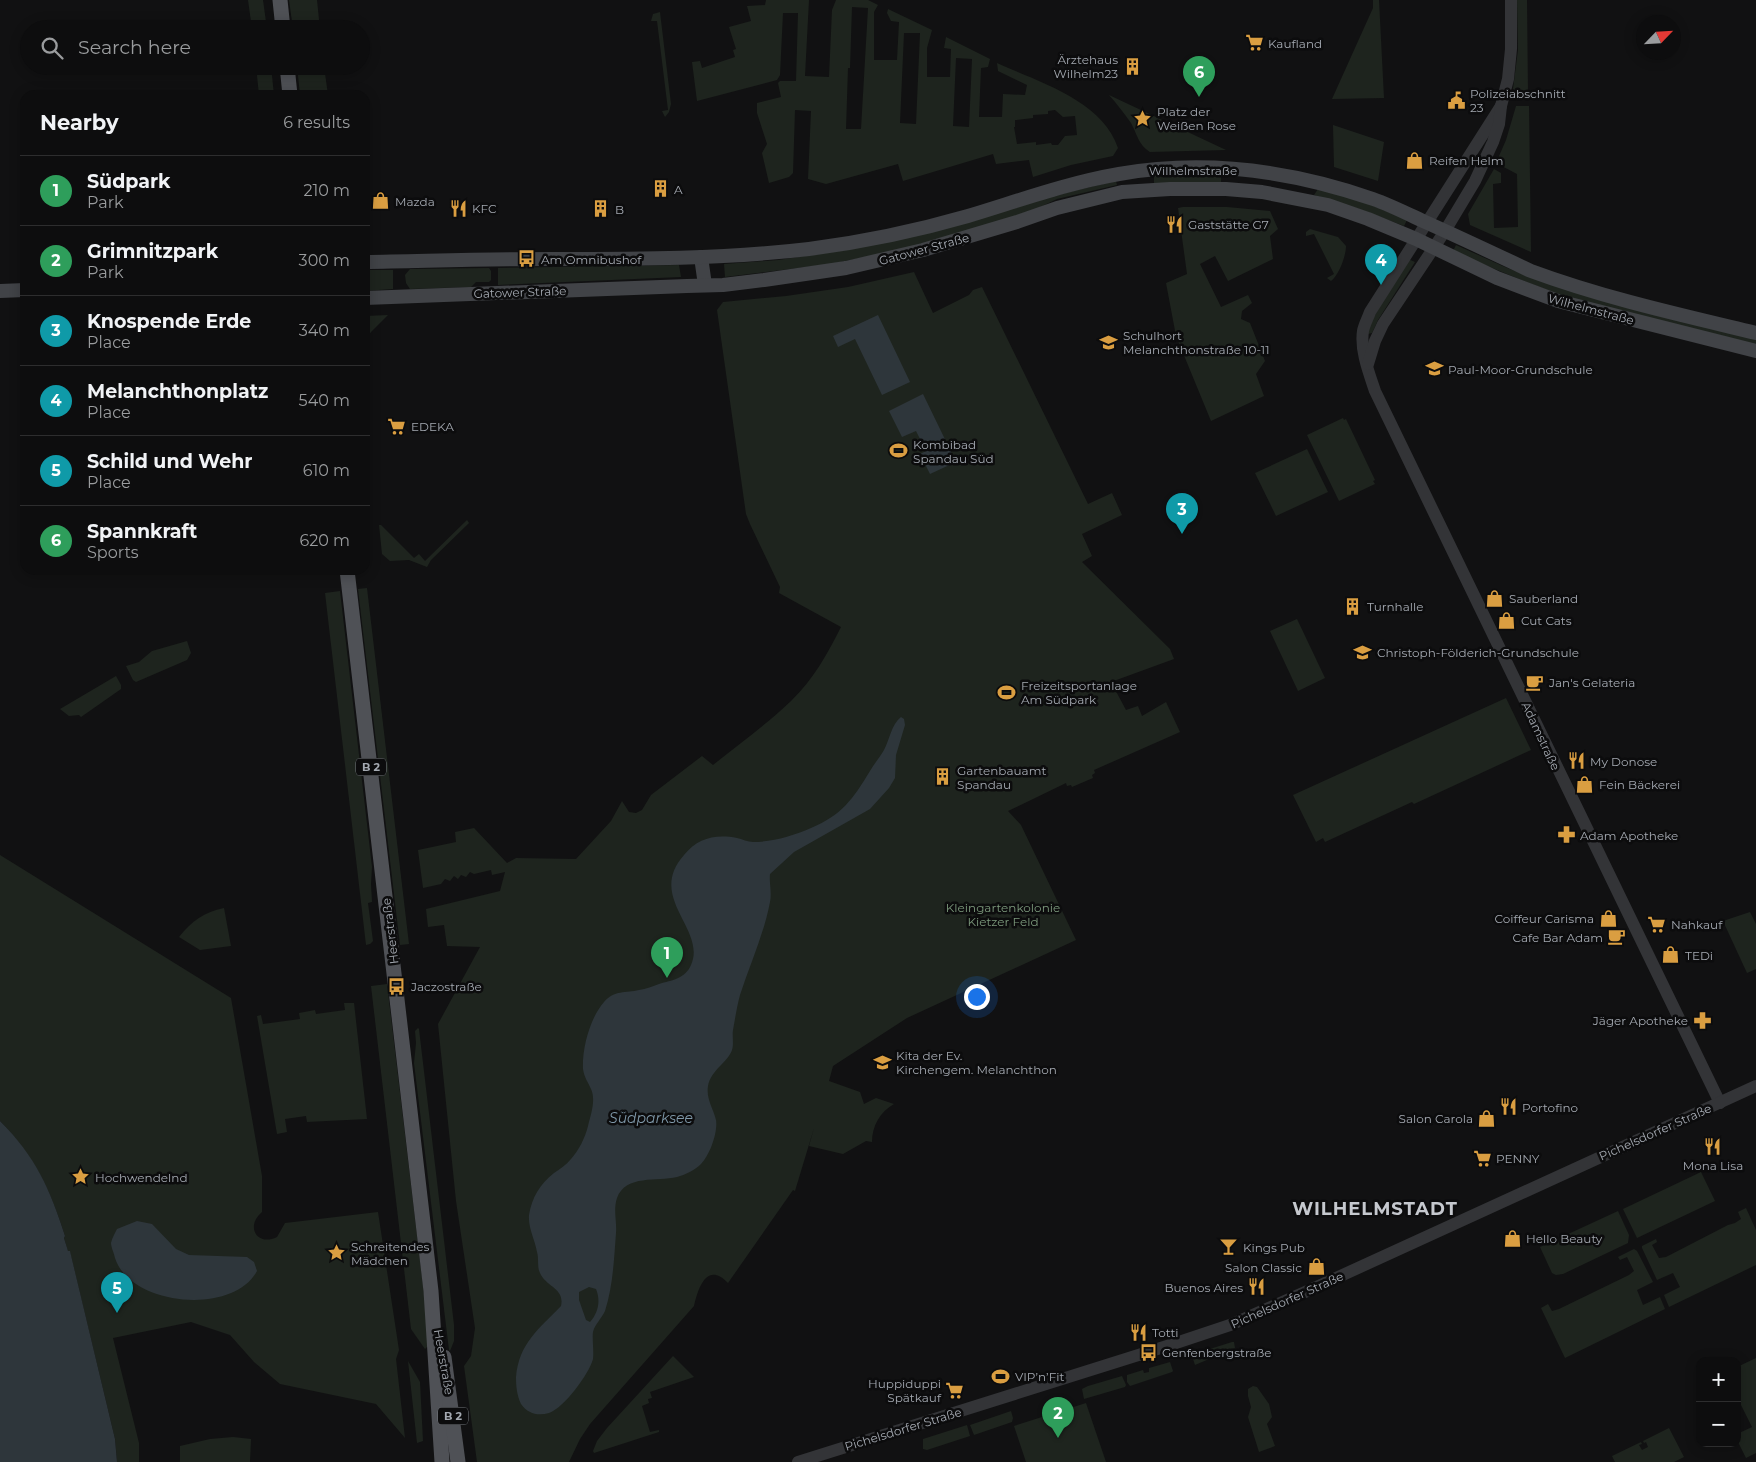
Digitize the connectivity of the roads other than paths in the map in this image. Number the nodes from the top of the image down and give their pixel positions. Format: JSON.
{"nodes":[{"id":1,"x":280,"y":0,"type":"edge"},
{"id":2,"x":1511,"y":0,"type":"edge"},
{"id":3,"x":282,"y":20,"type":"edge"},
{"id":4,"x":288,"y":75,"type":"edge"},
{"id":5,"x":289,"y":90,"type":"edge"},
{"id":6,"x":1501,"y":106,"type":"junction"},
{"id":7,"x":1228,"y":169,"type":"junction"},
{"id":8,"x":1136,"y":171,"type":"junction"},
{"id":9,"x":1226,"y":189,"type":"junction"},
{"id":10,"x":1139,"y":191,"type":"junction"},
{"id":11,"x":1427,"y":222,"type":"junction"},
{"id":12,"x":1445,"y":231,"type":"junction"},
{"id":13,"x":1416,"y":240,"type":"junction"},
{"id":14,"x":1432,"y":247,"type":"junction"},
{"id":15,"x":701,"y":257,"type":"junction"},
{"id":16,"x":370,"y":262,"type":"edge"},
{"id":17,"x":705,"y":285,"type":"junction"},
{"id":18,"x":20,"y":290,"type":"edge"},
{"id":19,"x":0,"y":291,"type":"edge"},
{"id":20,"x":370,"y":298,"type":"edge"},
{"id":21,"x":1756,"y":333,"type":"edge"},
{"id":22,"x":1756,"y":351,"type":"edge"},
{"id":23,"x":1367,"y":367,"type":"junction"},
{"id":24,"x":348,"y":575,"type":"edge"},
{"id":25,"x":1756,"y":1086,"type":"edge"},
{"id":26,"x":1720,"y":1103,"type":"junction"},
{"id":27,"x":431,"y":1291,"type":"junction"},
{"id":28,"x":442,"y":1462,"type":"edge"},
{"id":29,"x":458,"y":1462,"type":"edge"},
{"id":30,"x":798,"y":1462,"type":"edge"}],
"edges":[{"from":1,"to":3,"type":"main road"},
{"from":2,"to":6,"type":"street"},
{"from":4,"to":5,"type":"main road"},
{"from":6,"to":11,"type":"street"},
{"from":6,"to":12,"type":"street"},
{"from":7,"to":8,"type":"main road","name":"Wilhelmstraße"},
{"from":7,"to":9,"type":"main road"},
{"from":7,"to":11,"type":"main road","name":"Wilhelmstraße"},
{"from":8,"to":10,"type":"main road","name":"Wilhelmstraße"},
{"from":8,"to":15,"type":"main road","name":"Gatower Straße"},
{"from":9,"to":10,"type":"main road","name":"Wilhelmstraße"},
{"from":9,"to":13,"type":"main road","name":"Wilhelmstraße"},
{"from":10,"to":17,"type":"main road","name":"Gatower Straße"},
{"from":11,"to":12,"type":"main road","name":"Wilhelmstraße"},
{"from":11,"to":13,"type":"street"},
{"from":12,"to":14,"type":"street"},
{"from":12,"to":21,"type":"main road","name":"Wilhelmstraße"},
{"from":13,"to":14,"type":"main road","name":"Wilhelmstraße"},
{"from":13,"to":23,"type":"street","name":"Adamstraße"},
{"from":14,"to":22,"type":"main road","name":"Wilhelmstraße"},
{"from":14,"to":23,"type":"street"},
{"from":15,"to":16,"type":"main road","name":"Gatower Straße"},
{"from":15,"to":17,"type":"main road"},
{"from":17,"to":20,"type":"main road","name":"Gatower Straße"},
{"from":18,"to":19,"type":"main road"},
{"from":23,"to":26,"type":"street","name":"Adamstraße"},
{"from":24,"to":27,"type":"main road","name":"Heerstraße","number":"B 2"},
{"from":25,"to":26,"type":"street","name":"Pichelsdorfer Straße"},
{"from":26,"to":30,"type":"street","name":"Pichelsdorfer Straße"},
{"from":27,"to":28,"type":"main road","name":"Heerstraße","number":"B 2"},
{"from":27,"to":29,"type":"main road","name":"Heerstraße","number":"B 2"}]}
